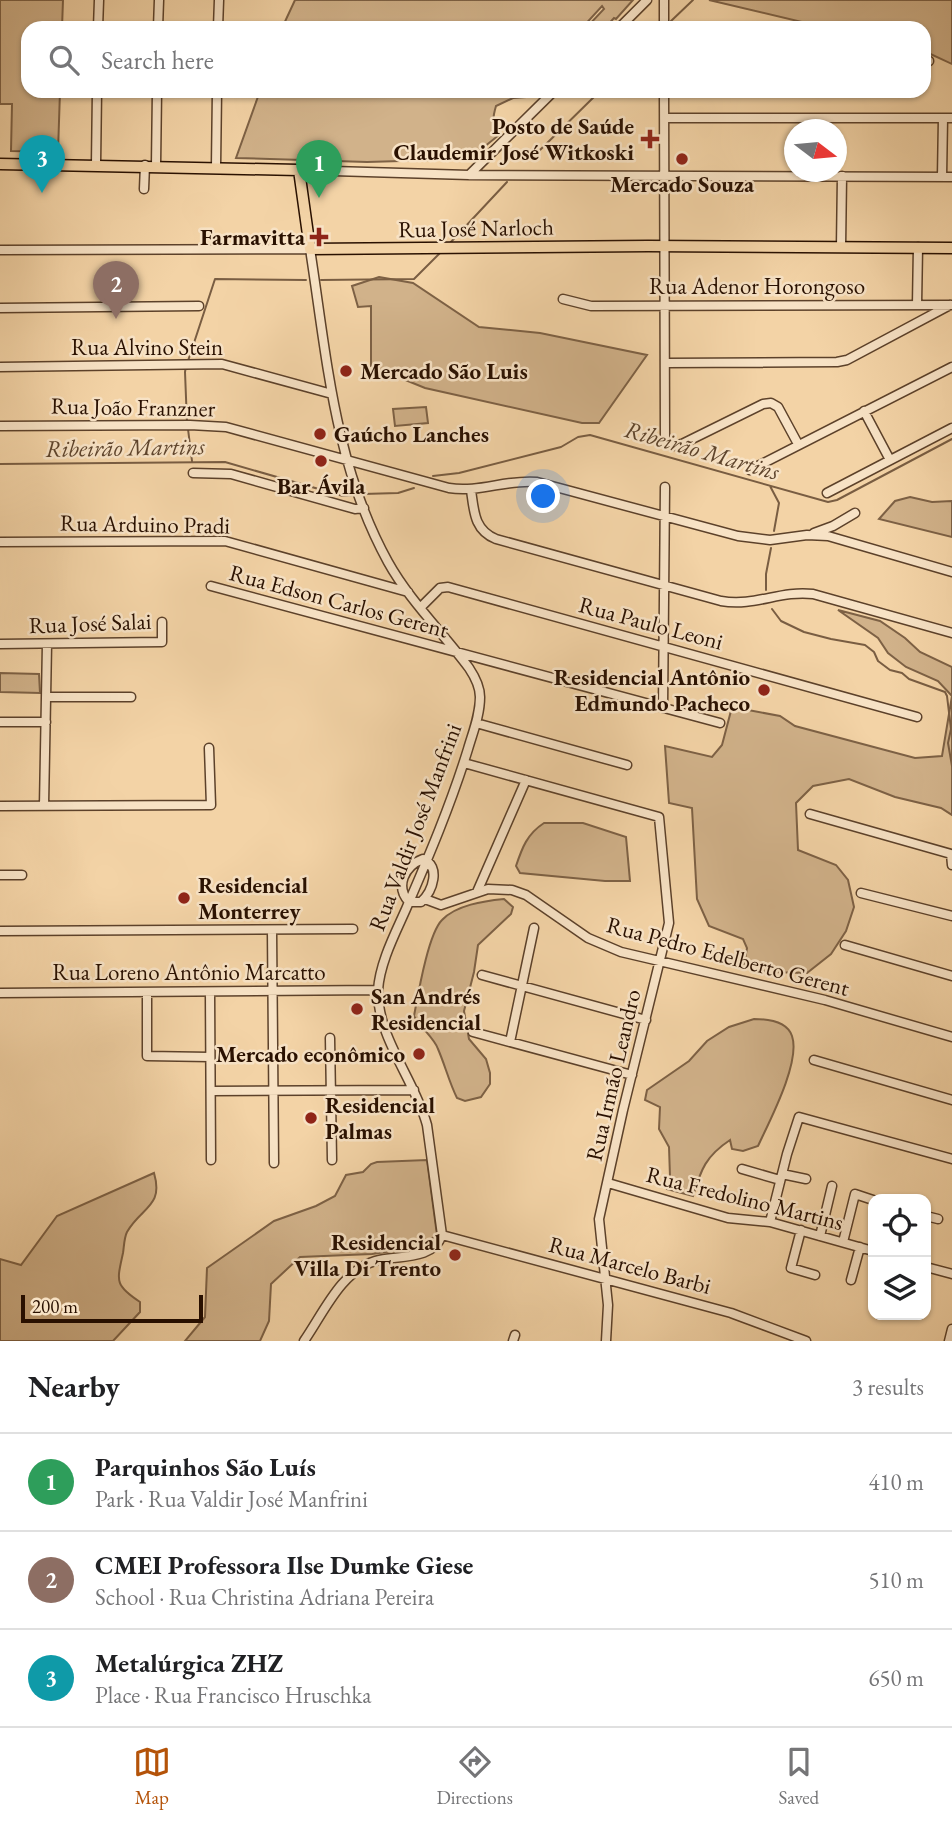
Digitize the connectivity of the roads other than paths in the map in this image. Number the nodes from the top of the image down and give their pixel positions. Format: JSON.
{"nodes":[{"id":1,"x":99,"y":0,"type":"edge"},
{"id":2,"x":159,"y":0,"type":"edge"},
{"id":3,"x":219,"y":0,"type":"edge"},
{"id":4,"x":648,"y":0,"type":"edge"},
{"id":5,"x":664,"y":0,"type":"edge"},
{"id":6,"x":99,"y":21,"type":"edge"},
{"id":7,"x":158,"y":21,"type":"edge"},
{"id":8,"x":218,"y":21,"type":"edge"},
{"id":9,"x":626,"y":21,"type":"edge"},
{"id":10,"x":664,"y":21,"type":"edge"},
{"id":11,"x":97,"y":98,"type":"edge"},
{"id":12,"x":156,"y":98,"type":"edge"},
{"id":13,"x":217,"y":98,"type":"edge"},
{"id":14,"x":547,"y":98,"type":"edge"},
{"id":15,"x":664,"y":98,"type":"edge"},
{"id":16,"x":665,"y":118,"type":"junction"},
{"id":17,"x":948,"y":118,"type":"edge"},
{"id":18,"x":0,"y":164,"type":"edge"},
{"id":19,"x":96,"y":164,"type":"junction"},
{"id":20,"x":151,"y":165,"type":"junction"},
{"id":21,"x":216,"y":166,"type":"junction"},
{"id":22,"x":299,"y":170,"type":"junction"},
{"id":23,"x":468,"y":175,"type":"junction"},
{"id":24,"x":665,"y":175,"type":"junction"},
{"id":25,"x":784,"y":176,"type":"edge"},
{"id":26,"x":847,"y":176,"type":"edge"},
{"id":27,"x":947,"y":177,"type":"edge"},
{"id":28,"x":842,"y":182,"type":"edge"},
{"id":29,"x":144,"y":189,"type":"dead end"},
{"id":30,"x":665,"y":246,"type":"junction"},
{"id":31,"x":841,"y":247,"type":"junction"},
{"id":32,"x":918,"y":247,"type":"junction"},
{"id":33,"x":952,"y":248,"type":"edge"},
{"id":34,"x":310,"y":249,"type":"junction"},
{"id":35,"x":0,"y":250,"type":"edge"},
{"id":36,"x":563,"y":299,"type":"dead end"},
{"id":37,"x":665,"y":305,"type":"junction"},
{"id":38,"x":917,"y":305,"type":"junction"},
{"id":39,"x":951,"y":305,"type":"edge"},
{"id":40,"x":199,"y":306,"type":"dead end"},
{"id":41,"x":0,"y":308,"type":"edge"},
{"id":42,"x":666,"y":363,"type":"junction"},
{"id":43,"x":0,"y":367,"type":"edge"},
{"id":44,"x":952,"y":367,"type":"edge"},
{"id":45,"x":332,"y":394,"type":"junction"},
{"id":46,"x":864,"y":411,"type":"junction"},
{"id":47,"x":0,"y":426,"type":"edge"},
{"id":48,"x":952,"y":428,"type":"edge"},
{"id":49,"x":798,"y":444,"type":"junction"},
{"id":50,"x":346,"y":460,"type":"junction"},
{"id":51,"x":890,"y":460,"type":"junction"},
{"id":52,"x":750,"y":470,"type":"dead end"},
{"id":53,"x":192,"y":473,"type":"dead end"},
{"id":54,"x":665,"y":487,"type":"dead end"},
{"id":55,"x":471,"y":490,"type":"junction"},
{"id":56,"x":827,"y":493,"type":"dead end"},
{"id":57,"x":364,"y":508,"type":"junction"},
{"id":58,"x":855,"y":513,"type":"dead end"},
{"id":59,"x":665,"y":517,"type":"junction"},
{"id":60,"x":807,"y":535,"type":"junction"},
{"id":61,"x":0,"y":542,"type":"edge"},
{"id":62,"x":952,"y":572,"type":"edge"},
{"id":63,"x":211,"y":586,"type":"dead end"},
{"id":64,"x":665,"y":586,"type":"junction"},
{"id":65,"x":408,"y":592,"type":"junction"},
{"id":66,"x":421,"y":607,"type":"junction"},
{"id":67,"x":162,"y":622,"type":"dead end"},
{"id":68,"x":952,"y":634,"type":"edge"},
{"id":69,"x":0,"y":644,"type":"edge"},
{"id":70,"x":47,"y":644,"type":"junction"},
{"id":71,"x":665,"y":646,"type":"junction"},
{"id":72,"x":458,"y":653,"type":"junction"},
{"id":73,"x":47,"y":697,"type":"junction"},
{"id":74,"x":131,"y":697,"type":"dead end"},
{"id":75,"x":663,"y":708,"type":"junction"},
{"id":76,"x":917,"y":717,"type":"dead end"},
{"id":77,"x":0,"y":722,"type":"edge"},
{"id":78,"x":46,"y":722,"type":"junction"},
{"id":79,"x":476,"y":723,"type":"junction"},
{"id":80,"x":720,"y":723,"type":"dead end"},
{"id":81,"x":209,"y":748,"type":"dead end"},
{"id":82,"x":464,"y":763,"type":"junction"},
{"id":83,"x":626,"y":765,"type":"dead end"},
{"id":84,"x":526,"y":780,"type":"junction"},
{"id":85,"x":0,"y":806,"type":"edge"},
{"id":86,"x":44,"y":806,"type":"junction"},
{"id":87,"x":810,"y":814,"type":"dead end"},
{"id":88,"x":951,"y":854,"type":"edge"},
{"id":89,"x":427,"y":860,"type":"junction"},
{"id":90,"x":952,"y":865,"type":"edge"},
{"id":91,"x":0,"y":875,"type":"edge"},
{"id":92,"x":22,"y":875,"type":"dead end"},
{"id":93,"x":477,"y":892,"type":"junction"},
{"id":94,"x":861,"y":893,"type":"dead end"},
{"id":95,"x":425,"y":899,"type":"junction"},
{"id":96,"x":409,"y":902,"type":"junction"},
{"id":97,"x":952,"y":916,"type":"edge"},
{"id":98,"x":534,"y":928,"type":"dead end"},
{"id":99,"x":353,"y":929,"type":"dead end"},
{"id":100,"x":272,"y":930,"type":"junction"},
{"id":101,"x":0,"y":931,"type":"edge"},
{"id":102,"x":845,"y":945,"type":"dead end"},
{"id":103,"x":660,"y":962,"type":"junction"},
{"id":104,"x":482,"y":975,"type":"dead end"},
{"id":105,"x":952,"y":976,"type":"edge"},
{"id":106,"x":522,"y":986,"type":"junction"},
{"id":107,"x":378,"y":990,"type":"junction"},
{"id":108,"x":272,"y":991,"type":"junction"},
{"id":109,"x":210,"y":992,"type":"junction"},
{"id":110,"x":0,"y":993,"type":"edge"},
{"id":111,"x":147,"y":993,"type":"junction"},
{"id":112,"x":646,"y":1020,"type":"junction"},
{"id":113,"x":473,"y":1032,"type":"dead end"},
{"id":114,"x":952,"y":1037,"type":"edge"},
{"id":115,"x":330,"y":1038,"type":"dead end"},
{"id":116,"x":510,"y":1042,"type":"junction"},
{"id":117,"x":210,"y":1056,"type":"junction"},
{"id":118,"x":814,"y":1059,"type":"dead end"},
{"id":119,"x":632,"y":1075,"type":"junction"},
{"id":120,"x":331,"y":1090,"type":"junction"},
{"id":121,"x":415,"y":1090,"type":"junction"},
{"id":122,"x":211,"y":1091,"type":"junction"},
{"id":123,"x":273,"y":1091,"type":"junction"},
{"id":124,"x":952,"y":1100,"type":"edge"},
{"id":125,"x":952,"y":1159,"type":"edge"},
{"id":126,"x":211,"y":1160,"type":"dead end"},
{"id":127,"x":332,"y":1160,"type":"dead end"},
{"id":128,"x":274,"y":1163,"type":"dead end"},
{"id":129,"x":742,"y":1169,"type":"dead end"},
{"id":130,"x":781,"y":1177,"type":"junction"},
{"id":131,"x":806,"y":1179,"type":"dead end"},
{"id":132,"x":608,"y":1183,"type":"junction"},
{"id":133,"x":832,"y":1186,"type":"dead end"},
{"id":134,"x":868,"y":1198,"type":"edge"},
{"id":135,"x":931,"y":1217,"type":"edge"},
{"id":136,"x":938,"y":1219,"type":"dead end"},
{"id":137,"x":770,"y":1222,"type":"junction"},
{"id":138,"x":801,"y":1230,"type":"junction"},
{"id":139,"x":442,"y":1234,"type":"junction"},
{"id":140,"x":820,"y":1236,"type":"junction"},
{"id":141,"x":843,"y":1242,"type":"junction"},
{"id":142,"x":860,"y":1247,"type":"junction"},
{"id":143,"x":868,"y":1249,"type":"edge"},
{"id":144,"x":931,"y":1269,"type":"edge"},
{"id":145,"x":815,"y":1275,"type":"dead end"},
{"id":146,"x":952,"y":1275,"type":"edge"},
{"id":147,"x":606,"y":1277,"type":"junction"},
{"id":148,"x":852,"y":1280,"type":"dead end"},
{"id":149,"x":952,"y":1329,"type":"edge"},
{"id":150,"x":304,"y":1341,"type":"edge"},
{"id":151,"x":606,"y":1341,"type":"edge"},
{"id":152,"x":806,"y":1341,"type":"edge"},
{"id":153,"x":949,"y":1341,"type":"edge"}],
"edges":[{"from":1,"to":6,"type":"street"},
{"from":2,"to":7,"type":"street"},
{"from":3,"to":8,"type":"street"},
{"from":4,"to":9,"type":"street"},
{"from":5,"to":10,"type":"street"},
{"from":11,"to":19,"type":"street"},
{"from":12,"to":20,"type":"street"},
{"from":13,"to":21,"type":"street"},
{"from":14,"to":23,"type":"street"},
{"from":15,"to":16,"type":"street"},
{"from":16,"to":17,"type":"street"},
{"from":16,"to":24,"type":"street"},
{"from":17,"to":27,"type":"street"},
{"from":18,"to":19,"type":"main road"},
{"from":19,"to":20,"type":"main road"},
{"from":20,"to":21,"type":"main road"},
{"from":20,"to":29,"type":"street"},
{"from":21,"to":22,"type":"main road"},
{"from":22,"to":23,"type":"street"},
{"from":22,"to":34,"type":"main road","name":"Rua Valdir José Manfrini"},
{"from":23,"to":24,"type":"street"},
{"from":24,"to":25,"type":"street"},
{"from":24,"to":30,"type":"street"},
{"from":26,"to":27,"type":"street"},
{"from":28,"to":31,"type":"street"},
{"from":30,"to":31,"type":"main road","name":"Rua José Narloch"},
{"from":30,"to":34,"type":"main road","name":"Rua José Narloch"},
{"from":30,"to":37,"type":"street"},
{"from":31,"to":32,"type":"main road","name":"Rua José Narloch"},
{"from":32,"to":33,"type":"main road","name":"Rua José Narloch"},
{"from":32,"to":38,"type":"street"},
{"from":34,"to":35,"type":"street","name":"Rua José Narloch"},
{"from":34,"to":45,"type":"street","name":"Rua Valdir José Manfrini"},
{"from":36,"to":37,"type":"street","name":"Rua Adenor Horongoso"},
{"from":37,"to":38,"type":"street","name":"Rua Adenor Horongoso"},
{"from":37,"to":42,"type":"street"},
{"from":38,"to":39,"type":"street","name":"Rua Adenor Horongoso"},
{"from":39,"to":42,"type":"street"},
{"from":40,"to":41,"type":"street"},
{"from":42,"to":49,"type":"street"},
{"from":43,"to":45,"type":"street","name":"Rua Alvino Stein"},
{"from":44,"to":46,"type":"street"},
{"from":45,"to":50,"type":"street","name":"Rua Valdir José Manfrini"},
{"from":46,"to":49,"type":"street"},
{"from":46,"to":51,"type":"street"},
{"from":47,"to":50,"type":"street","name":"Rua João Franzner"},
{"from":48,"to":51,"type":"street"},
{"from":49,"to":52,"type":"street"},
{"from":50,"to":55,"type":"street","name":"Rua João Franzner"},
{"from":50,"to":57,"type":"street","name":"Rua Valdir José Manfrini"},
{"from":51,"to":56,"type":"street"},
{"from":53,"to":57,"type":"street"},
{"from":54,"to":59,"type":"street"},
{"from":55,"to":59,"type":"street","name":"Rua João Franzner"},
{"from":55,"to":64,"type":"street"},
{"from":57,"to":65,"type":"street","name":"Rua Valdir José Manfrini"},
{"from":58,"to":60,"type":"street"},
{"from":59,"to":60,"type":"street","name":"Rua João Franzner"},
{"from":59,"to":64,"type":"street"},
{"from":60,"to":62,"type":"street"},
{"from":61,"to":65,"type":"street","name":"Rua Arduino Pradi"},
{"from":63,"to":72,"type":"street","name":"Rua Edson Carlos Gerent"},
{"from":64,"to":68,"type":"street"},
{"from":64,"to":71,"type":"street"},
{"from":65,"to":66,"type":"street","name":"Rua Valdir José Manfrini"},
{"from":66,"to":71,"type":"street","name":"Rua Paulo Leoni"},
{"from":66,"to":72,"type":"street","name":"Rua Valdir José Manfrini"},
{"from":67,"to":70,"type":"street","name":"Rua José Salai"},
{"from":69,"to":70,"type":"street","name":"Rua José Salai"},
{"from":70,"to":73,"type":"street"},
{"from":71,"to":75,"type":"street"},
{"from":71,"to":76,"type":"street","name":"Rua Paulo Leoni"},
{"from":72,"to":75,"type":"street","name":"Rua Edson Carlos Gerent"},
{"from":72,"to":79,"type":"street","name":"Rua Valdir José Manfrini"},
{"from":73,"to":74,"type":"street"},
{"from":73,"to":78,"type":"street"},
{"from":75,"to":80,"type":"street","name":"Rua Edson Carlos Gerent"},
{"from":77,"to":78,"type":"street"},
{"from":78,"to":86,"type":"street"},
{"from":79,"to":82,"type":"street","name":"Rua Valdir José Manfrini"},
{"from":79,"to":83,"type":"street"},
{"from":81,"to":86,"type":"street"},
{"from":82,"to":84,"type":"street"},
{"from":82,"to":89,"type":"street","name":"Rua Valdir José Manfrini"},
{"from":84,"to":93,"type":"street"},
{"from":84,"to":103,"type":"street","name":"Rua Irmão Leandro"},
{"from":85,"to":86,"type":"street"},
{"from":87,"to":88,"type":"street"},
{"from":88,"to":90,"type":"street"},
{"from":89,"to":95,"type":"street"},
{"from":89,"to":96,"type":"street","name":"Rua Valdir José Manfrini"},
{"from":89,"to":96,"type":"street"},
{"from":91,"to":92,"type":"street"},
{"from":93,"to":95,"type":"street","name":"Rua Pedro Edelberto Gerent"},
{"from":93,"to":103,"type":"street","name":"Rua Pedro Edelberto Gerent"},
{"from":94,"to":97,"type":"street"},
{"from":95,"to":96,"type":"street","name":"Rua Pedro Edelberto Gerent"},
{"from":96,"to":107,"type":"street","name":"Rua Valdir José Manfrini"},
{"from":98,"to":106,"type":"street"},
{"from":99,"to":100,"type":"street"},
{"from":100,"to":101,"type":"street"},
{"from":100,"to":108,"type":"street"},
{"from":102,"to":105,"type":"street"},
{"from":103,"to":112,"type":"street","name":"Rua Irmão Leandro"},
{"from":103,"to":114,"type":"street","name":"Rua Pedro Edelberto Gerent"},
{"from":104,"to":106,"type":"street"},
{"from":106,"to":112,"type":"street"},
{"from":106,"to":116,"type":"street"},
{"from":107,"to":108,"type":"street","name":"Rua Loreno Antônio Marcatto"},
{"from":107,"to":121,"type":"street","name":"Rua Valdir José Manfrini"},
{"from":108,"to":109,"type":"street","name":"Rua Loreno Antônio Marcatto"},
{"from":108,"to":123,"type":"street"},
{"from":109,"to":111,"type":"street","name":"Rua Loreno Antônio Marcatto"},
{"from":109,"to":117,"type":"street"},
{"from":110,"to":111,"type":"street","name":"Rua Loreno Antônio Marcatto"},
{"from":111,"to":117,"type":"street"},
{"from":112,"to":119,"type":"street","name":"Rua Irmão Leandro"},
{"from":113,"to":116,"type":"street"},
{"from":115,"to":120,"type":"street"},
{"from":116,"to":119,"type":"street"},
{"from":117,"to":122,"type":"street"},
{"from":118,"to":124,"type":"street"},
{"from":119,"to":132,"type":"street","name":"Rua Irmão Leandro"},
{"from":120,"to":121,"type":"street"},
{"from":120,"to":123,"type":"street"},
{"from":120,"to":127,"type":"street"},
{"from":121,"to":139,"type":"street","name":"Rua Valdir José Manfrini"},
{"from":122,"to":123,"type":"street"},
{"from":122,"to":126,"type":"street"},
{"from":123,"to":128,"type":"street"},
{"from":125,"to":130,"type":"street"},
{"from":129,"to":130,"type":"street"},
{"from":130,"to":131,"type":"street"},
{"from":130,"to":137,"type":"street"},
{"from":132,"to":137,"type":"street","name":"Rua Fredolino Martins"},
{"from":132,"to":147,"type":"street","name":"Rua Irmão Leandro"},
{"from":133,"to":140,"type":"street"},
{"from":134,"to":141,"type":"street"},
{"from":135,"to":136,"type":"street"},
{"from":137,"to":138,"type":"street","name":"Rua Fredolino Martins"},
{"from":138,"to":140,"type":"street","name":"Rua Fredolino Martins"},
{"from":138,"to":145,"type":"street"},
{"from":139,"to":147,"type":"street","name":"Rua Marcelo Barbi"},
{"from":139,"to":150,"type":"street"},
{"from":140,"to":141,"type":"street","name":"Rua Fredolino Martins"},
{"from":141,"to":142,"type":"street","name":"Rua Fredolino Martins"},
{"from":142,"to":143,"type":"street","name":"Rua Fredolino Martins"},
{"from":142,"to":148,"type":"street"},
{"from":144,"to":146,"type":"street"},
{"from":147,"to":151,"type":"street","name":"Rua Irmão Leandro"},
{"from":147,"to":152,"type":"street","name":"Rua Marcelo Barbi"},
{"from":149,"to":153,"type":"street"}]}
